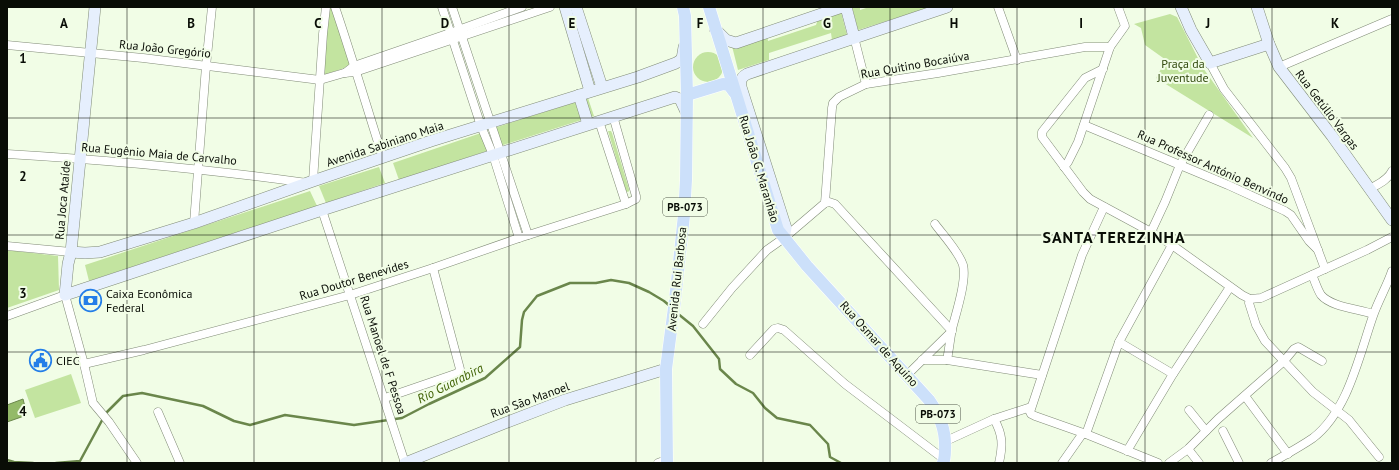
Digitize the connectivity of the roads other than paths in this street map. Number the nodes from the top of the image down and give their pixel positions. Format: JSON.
{"nodes":[{"id":1,"x":95,"y":7,"type":"edge"},
{"id":2,"x":212,"y":7,"type":"edge"},
{"id":3,"x":326,"y":7,"type":"edge"},
{"id":4,"x":335,"y":7,"type":"edge"},
{"id":5,"x":442,"y":7,"type":"edge"},
{"id":6,"x":452,"y":7,"type":"edge"},
{"id":7,"x":522,"y":7,"type":"edge"},
{"id":8,"x":550,"y":7,"type":"edge"},
{"id":9,"x":565,"y":7,"type":"edge"},
{"id":10,"x":576,"y":7,"type":"edge"},
{"id":11,"x":683,"y":7,"type":"edge"},
{"id":12,"x":709,"y":7,"type":"edge"},
{"id":13,"x":842,"y":7,"type":"edge"},
{"id":14,"x":846,"y":7,"type":"edge"},
{"id":15,"x":947,"y":7,"type":"edge"},
{"id":16,"x":998,"y":7,"type":"edge"},
{"id":17,"x":1118,"y":7,"type":"edge"},
{"id":18,"x":1181,"y":7,"type":"edge"},
{"id":19,"x":1257,"y":7,"type":"edge"},
{"id":20,"x":1392,"y":19,"type":"edge"},
{"id":21,"x":714,"y":28,"type":"junction"},
{"id":22,"x":460,"y":33,"type":"junction"},
{"id":23,"x":452,"y":36,"type":"junction"},
{"id":24,"x":686,"y":36,"type":"junction"},
{"id":25,"x":854,"y":37,"type":"junction"},
{"id":26,"x":1270,"y":44,"type":"junction"},
{"id":27,"x":7,"y":45,"type":"edge"},
{"id":28,"x":1110,"y":46,"type":"junction"},
{"id":29,"x":90,"y":54,"type":"junction"},
{"id":30,"x":1018,"y":60,"type":"junction"},
{"id":31,"x":1210,"y":63,"type":"junction"},
{"id":32,"x":206,"y":66,"type":"junction"},
{"id":33,"x":1279,"y":67,"type":"junction"},
{"id":34,"x":355,"y":69,"type":"junction"},
{"id":35,"x":1103,"y":69,"type":"junction"},
{"id":36,"x":320,"y":80,"type":"junction"},
{"id":37,"x":866,"y":84,"type":"junction"},
{"id":38,"x":602,"y":87,"type":"junction"},
{"id":39,"x":590,"y":91,"type":"junction"},
{"id":40,"x":734,"y":92,"type":"junction"},
{"id":41,"x":579,"y":95,"type":"junction"},
{"id":42,"x":687,"y":95,"type":"junction"},
{"id":43,"x":687,"y":114,"type":"junction"},
{"id":44,"x":1209,"y":115,"type":"dead end"},
{"id":45,"x":613,"y":116,"type":"junction"},
{"id":46,"x":593,"y":122,"type":"junction"},
{"id":47,"x":486,"y":124,"type":"junction"},
{"id":48,"x":1084,"y":125,"type":"junction"},
{"id":49,"x":7,"y":154,"type":"edge"},
{"id":50,"x":496,"y":154,"type":"junction"},
{"id":51,"x":80,"y":158,"type":"junction"},
{"id":52,"x":383,"y":158,"type":"junction"},
{"id":53,"x":1180,"y":165,"type":"junction"},
{"id":54,"x":1064,"y":167,"type":"junction"},
{"id":55,"x":198,"y":168,"type":"junction"},
{"id":56,"x":1392,"y":171,"type":"edge"},
{"id":57,"x":310,"y":182,"type":"junction"},
{"id":58,"x":1370,"y":189,"type":"junction"},
{"id":59,"x":825,"y":203,"type":"junction"},
{"id":60,"x":626,"y":204,"type":"junction"},
{"id":61,"x":1104,"y":207,"type":"junction"},
{"id":62,"x":322,"y":210,"type":"junction"},
{"id":63,"x":1392,"y":220,"type":"edge"},
{"id":64,"x":194,"y":223,"type":"junction"},
{"id":65,"x":935,"y":224,"type":"dead end"},
{"id":66,"x":1151,"y":232,"type":"junction"},
{"id":67,"x":528,"y":235,"type":"junction"},
{"id":68,"x":1392,"y":237,"type":"edge"},
{"id":69,"x":519,"y":238,"type":"junction"},
{"id":70,"x":784,"y":238,"type":"junction"},
{"id":71,"x":1172,"y":245,"type":"junction"},
{"id":72,"x":7,"y":246,"type":"edge"},
{"id":73,"x":1318,"y":250,"type":"junction"},
{"id":74,"x":71,"y":252,"type":"junction"},
{"id":75,"x":433,"y":268,"type":"junction"},
{"id":76,"x":1325,"y":269,"type":"junction"},
{"id":77,"x":1392,"y":271,"type":"edge"},
{"id":78,"x":1312,"y":275,"type":"junction"},
{"id":79,"x":1230,"y":287,"type":"junction"},
{"id":80,"x":65,"y":295,"type":"junction"},
{"id":81,"x":350,"y":295,"type":"junction"},
{"id":82,"x":1250,"y":299,"type":"junction"},
{"id":83,"x":1373,"y":314,"type":"junction"},
{"id":84,"x":7,"y":316,"type":"edge"},
{"id":85,"x":703,"y":324,"type":"dead end"},
{"id":86,"x":952,"y":331,"type":"junction"},
{"id":87,"x":1119,"y":342,"type":"junction"},
{"id":88,"x":750,"y":355,"type":"dead end"},
{"id":89,"x":922,"y":360,"type":"junction"},
{"id":90,"x":948,"y":360,"type":"junction"},
{"id":91,"x":1284,"y":361,"type":"junction"},
{"id":92,"x":1322,"y":361,"type":"dead end"},
{"id":93,"x":84,"y":364,"type":"junction"},
{"id":94,"x":666,"y":369,"type":"junction"},
{"id":95,"x":1173,"y":374,"type":"junction"},
{"id":96,"x":907,"y":375,"type":"junction"},
{"id":97,"x":1042,"y":375,"type":"junction"},
{"id":98,"x":1245,"y":396,"type":"junction"},
{"id":99,"x":385,"y":398,"type":"junction"},
{"id":100,"x":1031,"y":409,"type":"junction"},
{"id":101,"x":1189,"y":410,"type":"dead end"},
{"id":102,"x":1338,"y":411,"type":"junction"},
{"id":103,"x":158,"y":412,"type":"dead end"},
{"id":104,"x":994,"y":419,"type":"junction"},
{"id":105,"x":1206,"y":431,"type":"junction"},
{"id":106,"x":1223,"y":431,"type":"dead end"},
{"id":107,"x":1084,"y":434,"type":"junction"},
{"id":108,"x":946,"y":441,"type":"junction"},
{"id":109,"x":1188,"y":448,"type":"junction"},
{"id":110,"x":1127,"y":451,"type":"junction"},
{"id":111,"x":1288,"y":454,"type":"junction"},
{"id":112,"x":1379,"y":457,"type":"dead end"},
{"id":113,"x":663,"y":462,"type":"edge"},
{"id":114,"x":944,"y":462,"type":"edge"},
{"id":115,"x":137,"y":463,"type":"edge"},
{"id":116,"x":180,"y":463,"type":"edge"},
{"id":117,"x":405,"y":463,"type":"edge"},
{"id":118,"x":999,"y":463,"type":"edge"},
{"id":119,"x":1062,"y":463,"type":"edge"},
{"id":120,"x":1158,"y":463,"type":"edge"},
{"id":121,"x":1169,"y":463,"type":"edge"},
{"id":122,"x":1199,"y":463,"type":"edge"},
{"id":123,"x":1239,"y":463,"type":"edge"},
{"id":124,"x":1271,"y":463,"type":"edge"}],
"edges":[{"from":1,"to":29,"type":"street","name":"Rua Joca Ataíde"},
{"from":2,"to":32,"type":"street"},
{"from":3,"to":36,"type":"street"},
{"from":4,"to":34,"type":"street"},
{"from":5,"to":23,"type":"street"},
{"from":6,"to":22,"type":"street"},
{"from":7,"to":22,"type":"street"},
{"from":8,"to":22,"type":"street"},
{"from":9,"to":39,"type":"street"},
{"from":10,"to":38,"type":"street"},
{"from":11,"to":24,"type":"main road","number":"PB-073"},
{"from":12,"to":21,"type":"main road","name":"Rua João G. Maranhão"},
{"from":13,"to":21,"type":"street"},
{"from":14,"to":25,"type":"street"},
{"from":15,"to":25,"type":"street"},
{"from":16,"to":30,"type":"street"},
{"from":17,"to":28,"type":"street"},
{"from":18,"to":31,"type":"street"},
{"from":19,"to":26,"type":"street","name":"Rua Getúlio Vargas"},
{"from":20,"to":33,"type":"street"},
{"from":21,"to":40,"type":"main road","name":"Rua João G. Maranhão"},
{"from":22,"to":23,"type":"street"},
{"from":22,"to":47,"type":"street"},
{"from":23,"to":34,"type":"street"},
{"from":23,"to":47,"type":"street"},
{"from":24,"to":38,"type":"street","name":"Avenida Sabiniano Maia"},
{"from":24,"to":42,"type":"main road","number":"PB-073"},
{"from":25,"to":37,"type":"street"},
{"from":25,"to":70,"type":"street","name":"Rua João G. Maranhão"},
{"from":26,"to":31,"type":"street"},
{"from":26,"to":33,"type":"street","name":"Rua Getúlio Vargas"},
{"from":27,"to":29,"type":"street","name":"Rua João Gregório"},
{"from":28,"to":30,"type":"street","name":"Rua Quitino Bocaiúva"},
{"from":28,"to":35,"type":"street"},
{"from":29,"to":32,"type":"street","name":"Rua João Gregório"},
{"from":29,"to":51,"type":"street","name":"Rua Joca Ataíde"},
{"from":30,"to":37,"type":"street","name":"Rua Quitino Bocaiúva"},
{"from":31,"to":73,"type":"street","name":"Rua Professor António Benvindo"},
{"from":32,"to":36,"type":"street","name":"Rua João Gregório"},
{"from":32,"to":55,"type":"street"},
{"from":33,"to":58,"type":"street","name":"Rua Getúlio Vargas"},
{"from":34,"to":36,"type":"street"},
{"from":34,"to":52,"type":"street"},
{"from":35,"to":48,"type":"street"},
{"from":35,"to":54,"type":"street"},
{"from":36,"to":57,"type":"street"},
{"from":37,"to":59,"type":"street","name":"Rua Quitino Bocaiúva"},
{"from":38,"to":39,"type":"street","name":"Avenida Sabiniano Maia"},
{"from":39,"to":41,"type":"street","name":"Avenida Sabiniano Maia"},
{"from":40,"to":42,"type":"main road"},
{"from":40,"to":70,"type":"main road","name":"Rua João G. Maranhão"},
{"from":41,"to":46,"type":"street"},
{"from":41,"to":47,"type":"street","name":"Avenida Sabiniano Maia"},
{"from":42,"to":43,"type":"main road","name":"Avenida Rui Barbosa","number":"PB-073"},
{"from":43,"to":45,"type":"street"},
{"from":43,"to":94,"type":"main road","name":"Avenida Rui Barbosa","number":"PB-073"},
{"from":44,"to":53,"type":"street"},
{"from":45,"to":46,"type":"street"},
{"from":45,"to":60,"type":"street"},
{"from":46,"to":50,"type":"street"},
{"from":46,"to":60,"type":"street"},
{"from":47,"to":50,"type":"street"},
{"from":47,"to":52,"type":"street","name":"Avenida Sabiniano Maia"},
{"from":48,"to":53,"type":"street","name":"Rua Professor António Benvindo"},
{"from":48,"to":54,"type":"street"},
{"from":49,"to":51,"type":"street","name":"Rua Eugênio Maia de Carvalho"},
{"from":50,"to":62,"type":"street"},
{"from":50,"to":67,"type":"street"},
{"from":50,"to":69,"type":"street"},
{"from":51,"to":55,"type":"street","name":"Rua Eugênio Maia de Carvalho"},
{"from":51,"to":74,"type":"street","name":"Rua Joca Ataíde"},
{"from":52,"to":57,"type":"street","name":"Avenida Sabiniano Maia"},
{"from":53,"to":66,"type":"street"},
{"from":53,"to":73,"type":"street","name":"Rua Professor António Benvindo"},
{"from":54,"to":61,"type":"street"},
{"from":55,"to":57,"type":"street","name":"Rua Eugênio Maia de Carvalho"},
{"from":55,"to":64,"type":"street"},
{"from":56,"to":58,"type":"street"},
{"from":57,"to":64,"type":"street","name":"Avenida Sabiniano Maia"},
{"from":58,"to":63,"type":"street","name":"Rua Getúlio Vargas"},
{"from":59,"to":70,"type":"street"},
{"from":59,"to":86,"type":"street"},
{"from":60,"to":67,"type":"street","name":"Rua Doutor Benevides"},
{"from":61,"to":66,"type":"street"},
{"from":61,"to":97,"type":"street"},
{"from":62,"to":80,"type":"street"},
{"from":62,"to":81,"type":"street","name":"Rua Manoel de F Pessoa"},
{"from":64,"to":74,"type":"street","name":"Avenida Sabiniano Maia"},
{"from":65,"to":86,"type":"street"},
{"from":66,"to":71,"type":"street"},
{"from":67,"to":69,"type":"street","name":"Rua Doutor Benevides"},
{"from":68,"to":76,"type":"street"},
{"from":69,"to":75,"type":"street","name":"Rua Doutor Benevides"},
{"from":70,"to":85,"type":"street"},
{"from":70,"to":96,"type":"main road","name":"Rua Osmar de Aquino","number":"PB-073"},
{"from":71,"to":79,"type":"street"},
{"from":71,"to":87,"type":"street"},
{"from":72,"to":74,"type":"street"},
{"from":73,"to":76,"type":"street","name":"Rua Professor António Benvindo"},
{"from":74,"to":80,"type":"street","name":"Rua Joca Ataíde"},
{"from":75,"to":81,"type":"street","name":"Rua Doutor Benevides"},
{"from":75,"to":99,"type":"street"},
{"from":76,"to":78,"type":"street"},
{"from":77,"to":83,"type":"street"},
{"from":78,"to":82,"type":"street"},
{"from":78,"to":83,"type":"street"},
{"from":79,"to":82,"type":"street"},
{"from":79,"to":95,"type":"street"},
{"from":80,"to":84,"type":"street"},
{"from":80,"to":93,"type":"street","name":"Rua Joca Ataíde"},
{"from":81,"to":93,"type":"street","name":"Rua Doutor Benevides"},
{"from":81,"to":99,"type":"street","name":"Rua Manoel de F Pessoa"},
{"from":82,"to":91,"type":"street"},
{"from":83,"to":102,"type":"street"},
{"from":86,"to":89,"type":"street"},
{"from":86,"to":90,"type":"street"},
{"from":87,"to":95,"type":"street"},
{"from":87,"to":107,"type":"street"},
{"from":88,"to":114,"type":"street"},
{"from":89,"to":90,"type":"street"},
{"from":89,"to":96,"type":"street"},
{"from":90,"to":97,"type":"street"},
{"from":91,"to":92,"type":"street"},
{"from":91,"to":98,"type":"street"},
{"from":91,"to":102,"type":"street"},
{"from":93,"to":115,"type":"street","name":"Rua Joca Ataíde"},
{"from":94,"to":113,"type":"main road","name":"Avenida Rui Barbosa","number":"PB-073"},
{"from":94,"to":117,"type":"street","name":"Rua São Manoel"},
{"from":95,"to":110,"type":"street"},
{"from":96,"to":108,"type":"main road","name":"Rua Osmar de Aquino","number":"PB-073"},
{"from":97,"to":100,"type":"street"},
{"from":98,"to":105,"type":"street"},
{"from":98,"to":111,"type":"street"},
{"from":99,"to":117,"type":"street","name":"Rua Manoel de F Pessoa"},
{"from":100,"to":104,"type":"street"},
{"from":100,"to":107,"type":"street"},
{"from":101,"to":105,"type":"street"},
{"from":102,"to":111,"type":"street"},
{"from":102,"to":112,"type":"street"},
{"from":103,"to":116,"type":"street"},
{"from":104,"to":108,"type":"street"},
{"from":104,"to":118,"type":"street"},
{"from":105,"to":109,"type":"street"},
{"from":106,"to":123,"type":"street"},
{"from":107,"to":110,"type":"street"},
{"from":107,"to":119,"type":"street"},
{"from":108,"to":114,"type":"main road","name":"Rua Osmar de Aquino","number":"PB-073"},
{"from":109,"to":121,"type":"street"},
{"from":109,"to":122,"type":"street"},
{"from":110,"to":120,"type":"street"},
{"from":111,"to":124,"type":"street"}]}
